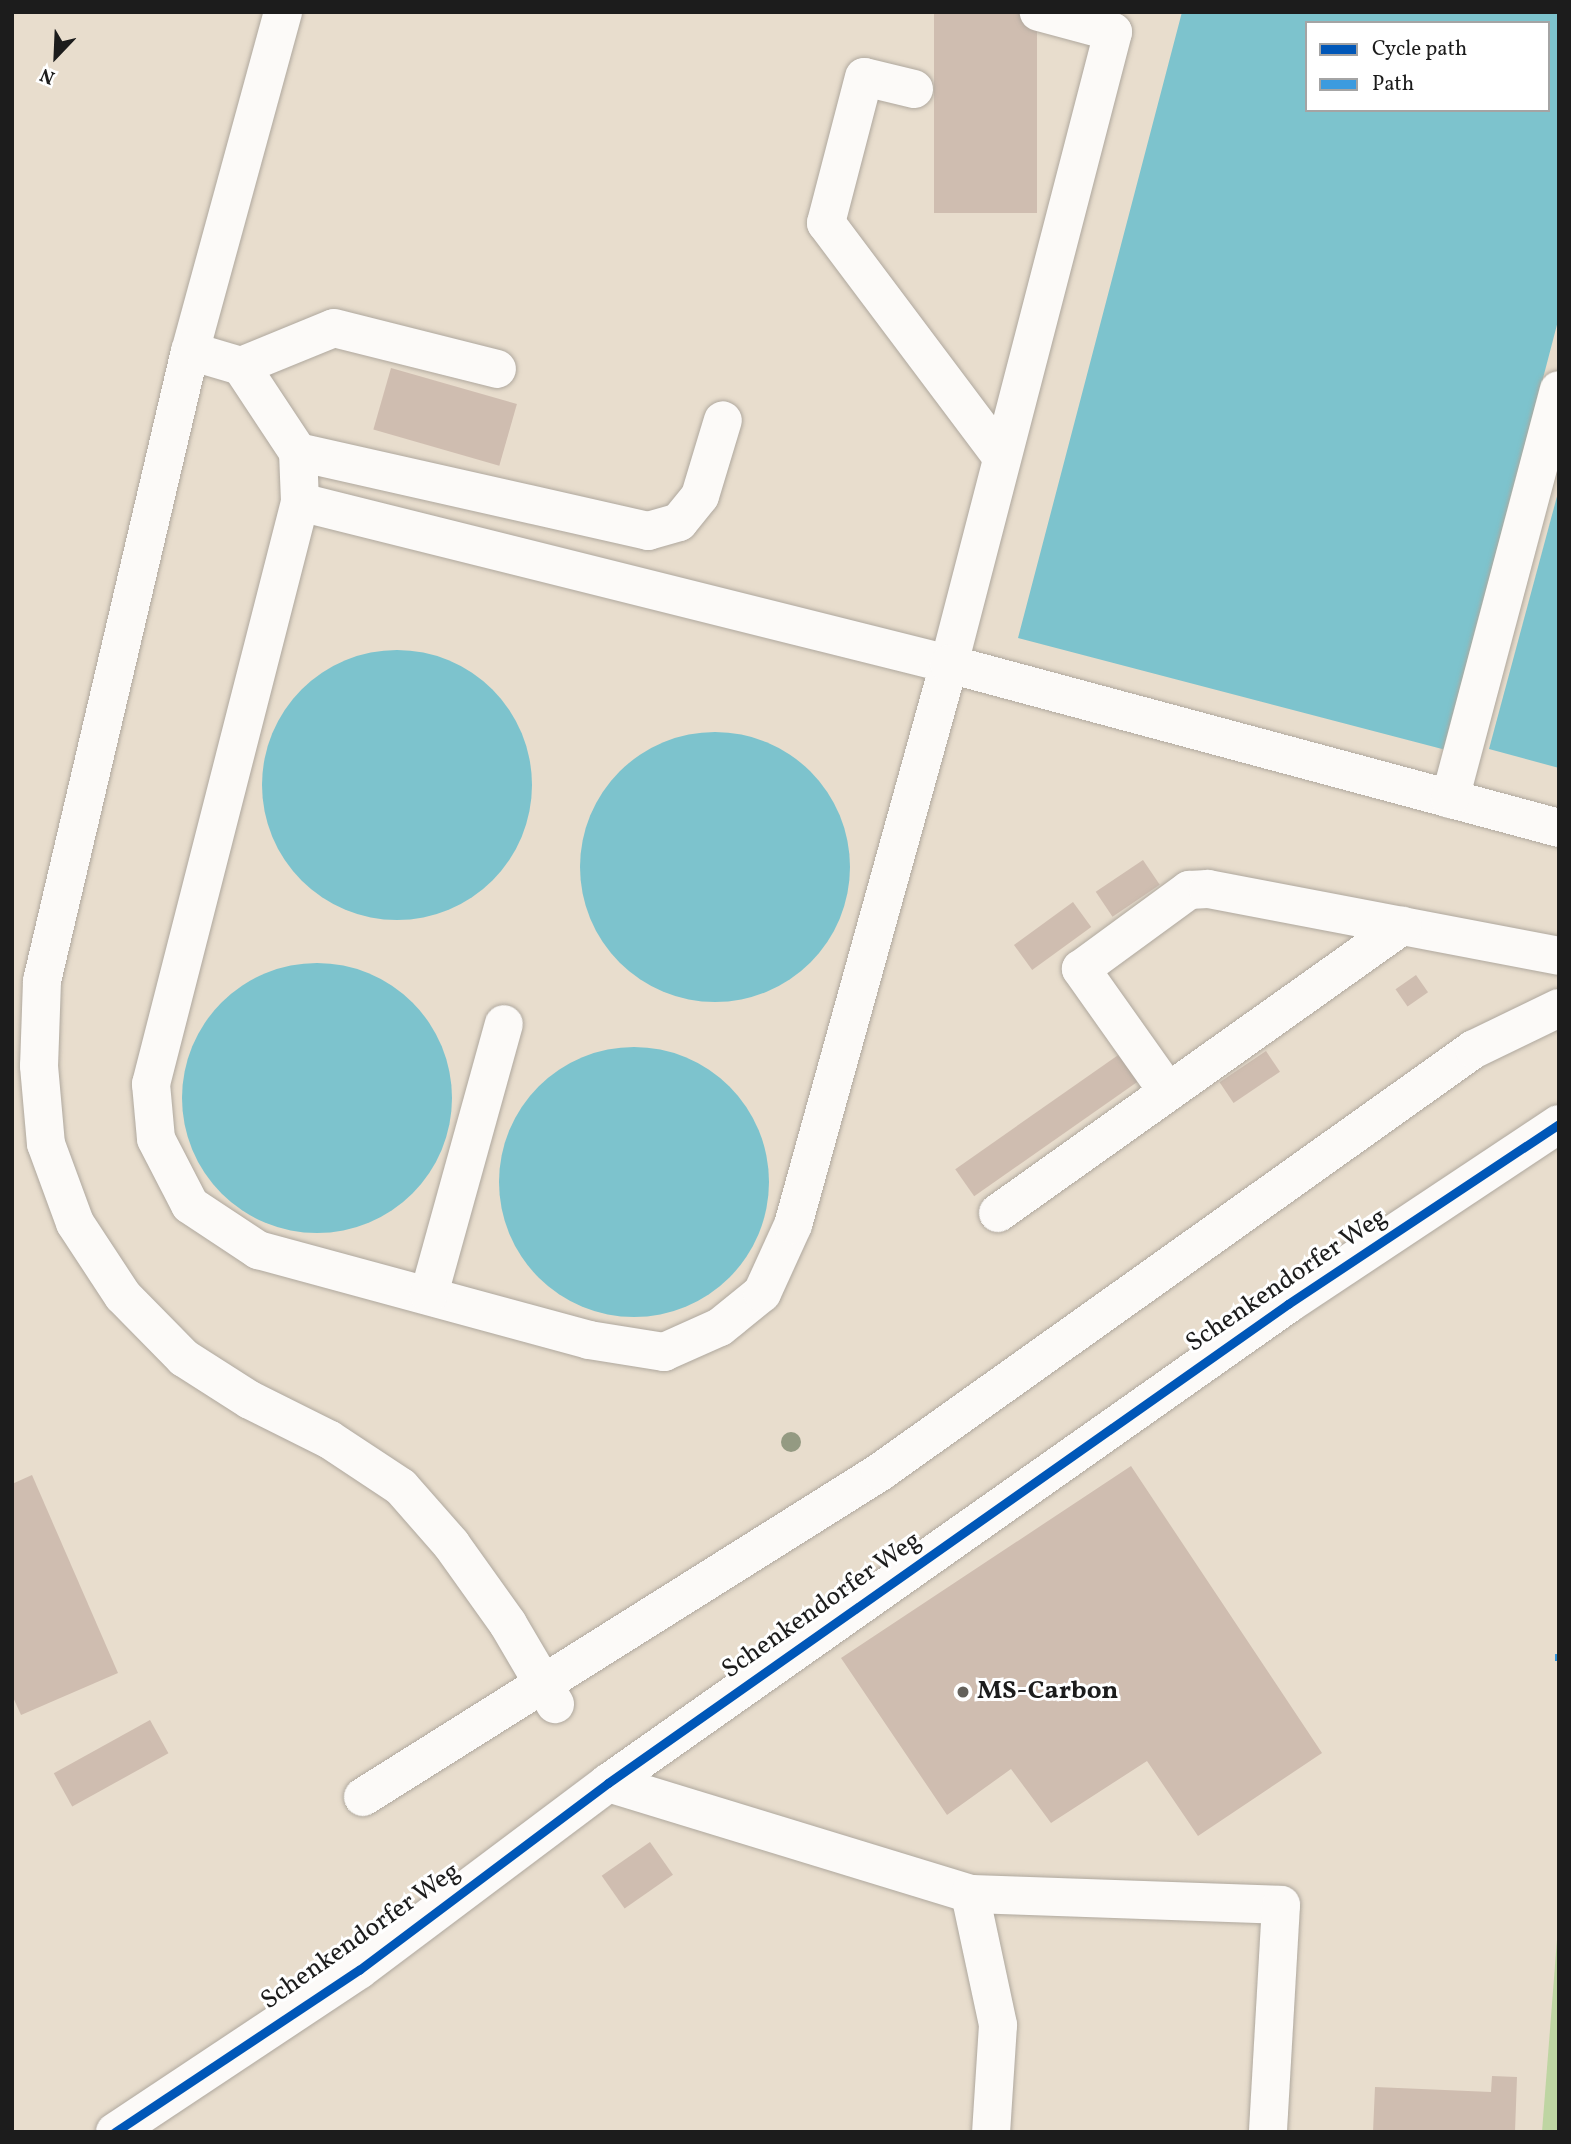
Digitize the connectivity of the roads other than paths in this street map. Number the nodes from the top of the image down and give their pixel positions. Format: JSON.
{"nodes":[{"id":1,"x":283,"y":12,"type":"edge"},
{"id":2,"x":1039,"y":12,"type":"edge"},
{"id":3,"x":914,"y":89,"type":"dead end"},
{"id":4,"x":190,"y":351,"type":"junction"},
{"id":5,"x":241,"y":366,"type":"junction"},
{"id":6,"x":497,"y":369,"type":"dead end"},
{"id":7,"x":1559,"y":390,"type":"edge"},
{"id":8,"x":723,"y":420,"type":"dead end"},
{"id":9,"x":298,"y":452,"type":"junction"},
{"id":10,"x":1002,"y":457,"type":"junction"},
{"id":11,"x":300,"y":502,"type":"junction"},
{"id":12,"x":948,"y":664,"type":"junction"},
{"id":13,"x":1450,"y":799,"type":"junction"},
{"id":14,"x":1559,"y":828,"type":"edge"},
{"id":15,"x":1402,"y":926,"type":"junction"},
{"id":16,"x":1559,"y":956,"type":"edge"},
{"id":17,"x":1559,"y":1008,"type":"edge"},
{"id":18,"x":504,"y":1024,"type":"dead end"},
{"id":19,"x":1168,"y":1092,"type":"junction"},
{"id":20,"x":1559,"y":1124,"type":"edge"},
{"id":21,"x":998,"y":1213,"type":"dead end"},
{"id":22,"x":429,"y":1294,"type":"junction"},
{"id":23,"x":549,"y":1694,"type":"junction"},
{"id":24,"x":608,"y":1783,"type":"junction"},
{"id":25,"x":363,"y":1797,"type":"dead end"},
{"id":26,"x":970,"y":1894,"type":"junction"},
{"id":27,"x":115,"y":2132,"type":"edge"},
{"id":28,"x":991,"y":2132,"type":"edge"},
{"id":29,"x":1268,"y":2132,"type":"edge"}],
"edges":[{"from":1,"to":4,"type":"street"},
{"from":2,"to":10,"type":"street"},
{"from":3,"to":10,"type":"street"},
{"from":4,"to":5,"type":"street"},
{"from":4,"to":23,"type":"street"},
{"from":5,"to":6,"type":"street"},
{"from":5,"to":9,"type":"street"},
{"from":7,"to":13,"type":"street"},
{"from":8,"to":9,"type":"street"},
{"from":9,"to":11,"type":"street"},
{"from":10,"to":12,"type":"street"},
{"from":11,"to":12,"type":"street"},
{"from":11,"to":22,"type":"street"},
{"from":12,"to":13,"type":"street"},
{"from":12,"to":22,"type":"street"},
{"from":13,"to":14,"type":"street"},
{"from":15,"to":16,"type":"street"},
{"from":15,"to":19,"type":"street"},
{"from":15,"to":19,"type":"street"},
{"from":17,"to":23,"type":"street"},
{"from":18,"to":22,"type":"street"},
{"from":19,"to":21,"type":"street"},
{"from":20,"to":24,"type":"street","name":"Schenkendorfer Weg"},
{"from":23,"to":25,"type":"street"},
{"from":24,"to":26,"type":"street"},
{"from":24,"to":27,"type":"street","name":"Schenkendorfer Weg"},
{"from":26,"to":28,"type":"street"},
{"from":26,"to":29,"type":"street"}]}
